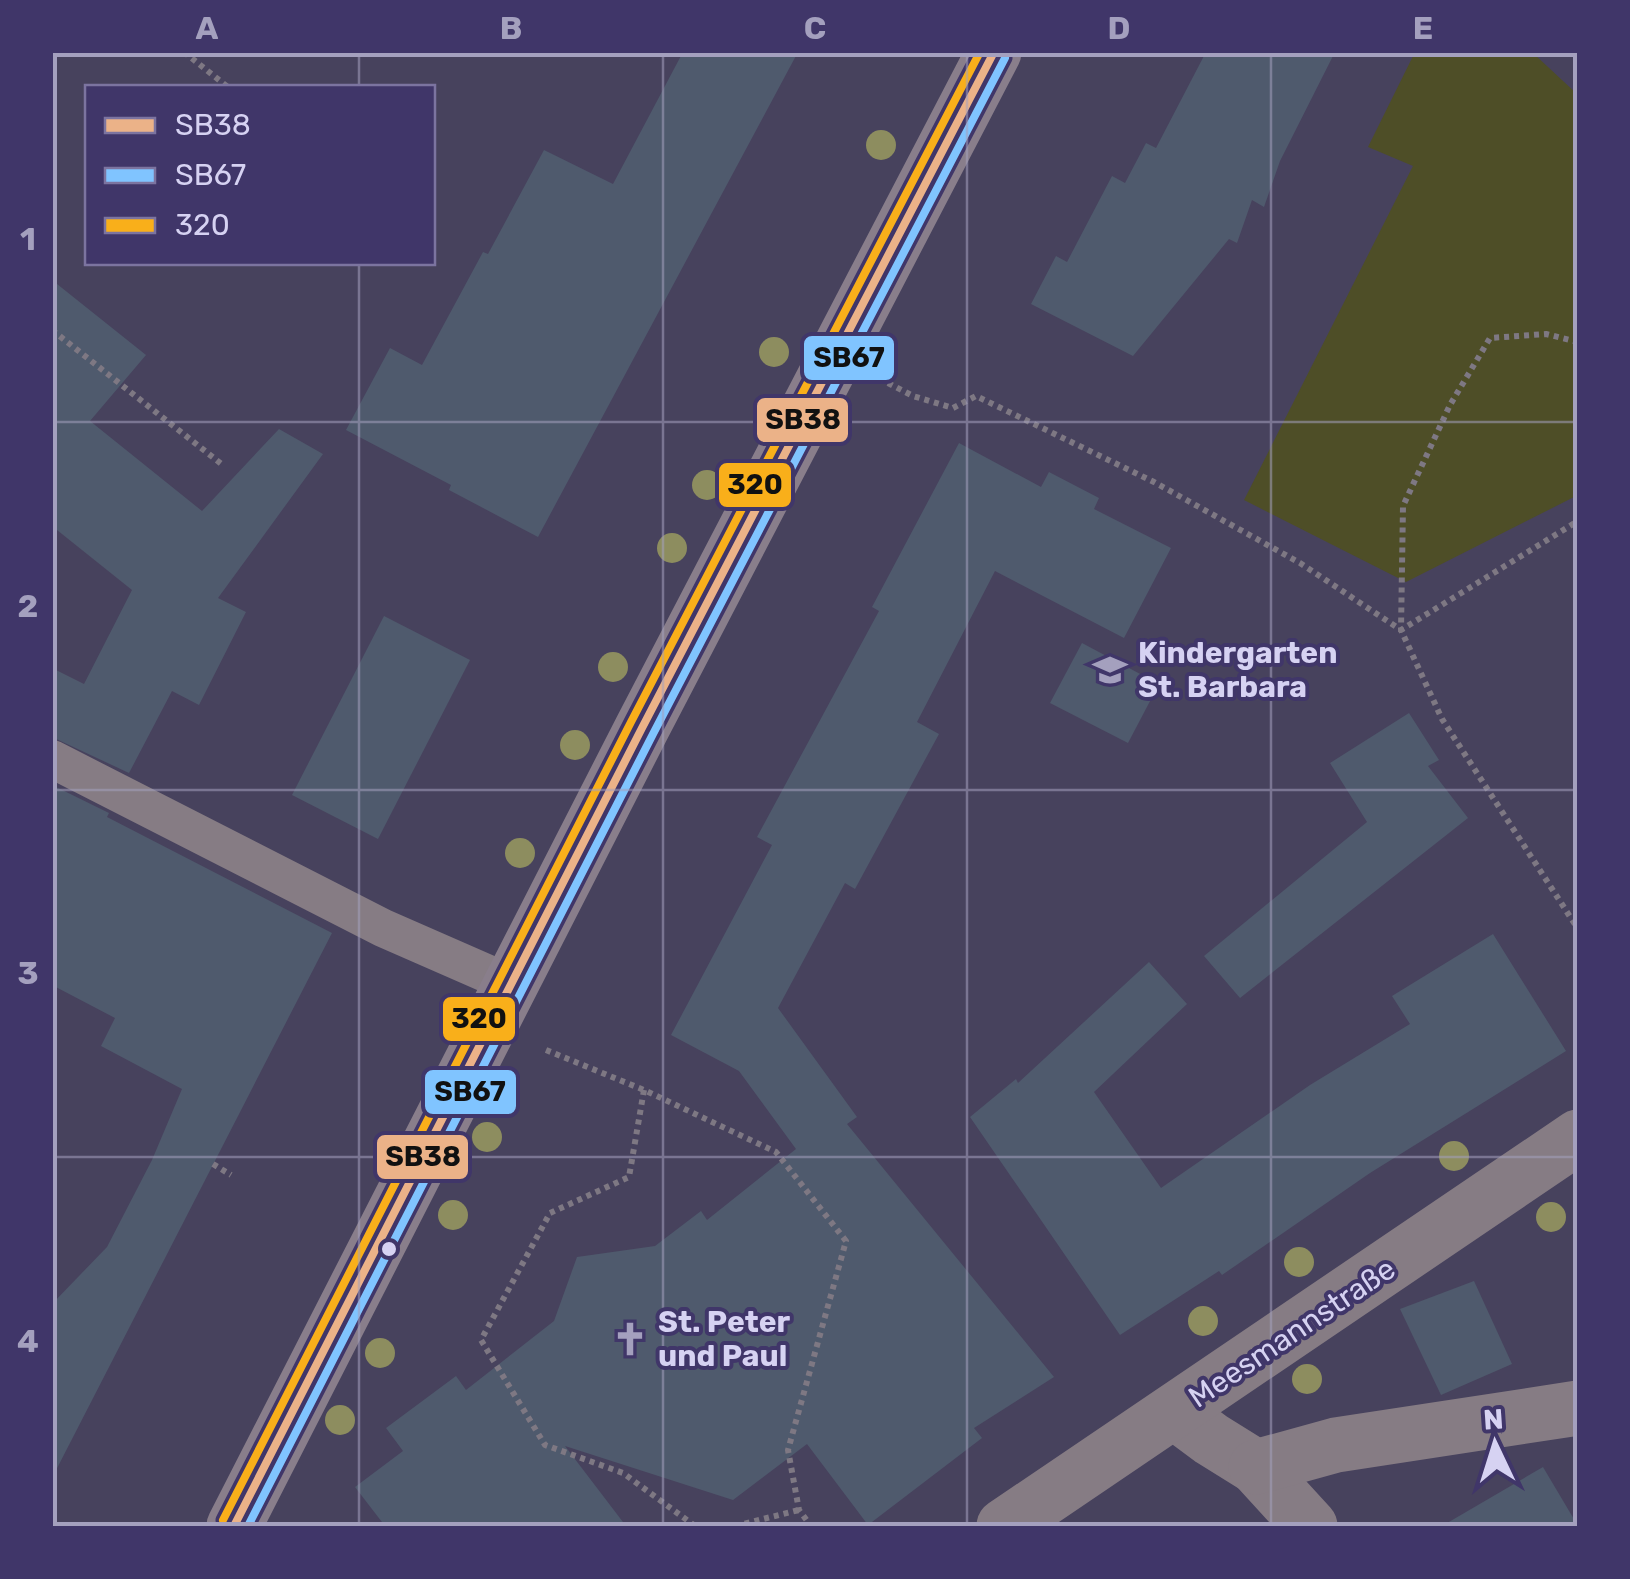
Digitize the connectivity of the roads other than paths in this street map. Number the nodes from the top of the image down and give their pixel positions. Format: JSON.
{"nodes":[{"id":1,"x":994,"y":52,"type":"edge"},
{"id":2,"x":52,"y":760,"type":"edge"},
{"id":3,"x":500,"y":1006,"type":"junction"},
{"id":4,"x":1578,"y":1137,"type":"edge"},
{"id":5,"x":1578,"y":1408,"type":"edge"},
{"id":6,"x":1176,"y":1412,"type":"junction"},
{"id":7,"x":1256,"y":1466,"type":"junction"},
{"id":8,"x":234,"y":1526,"type":"edge"},
{"id":9,"x":1004,"y":1526,"type":"edge"},
{"id":10,"x":1310,"y":1526,"type":"edge"}],
"edges":[{"from":1,"to":3,"type":"main road"},
{"from":2,"to":3,"type":"lane"},
{"from":3,"to":8,"type":"main road"},
{"from":4,"to":6,"type":"street","name":"Meesmannstraße"},
{"from":5,"to":7,"type":"street"},
{"from":6,"to":7,"type":"street"},
{"from":6,"to":9,"type":"street","name":"Meesmannstraße"},
{"from":7,"to":10,"type":"street"}]}
